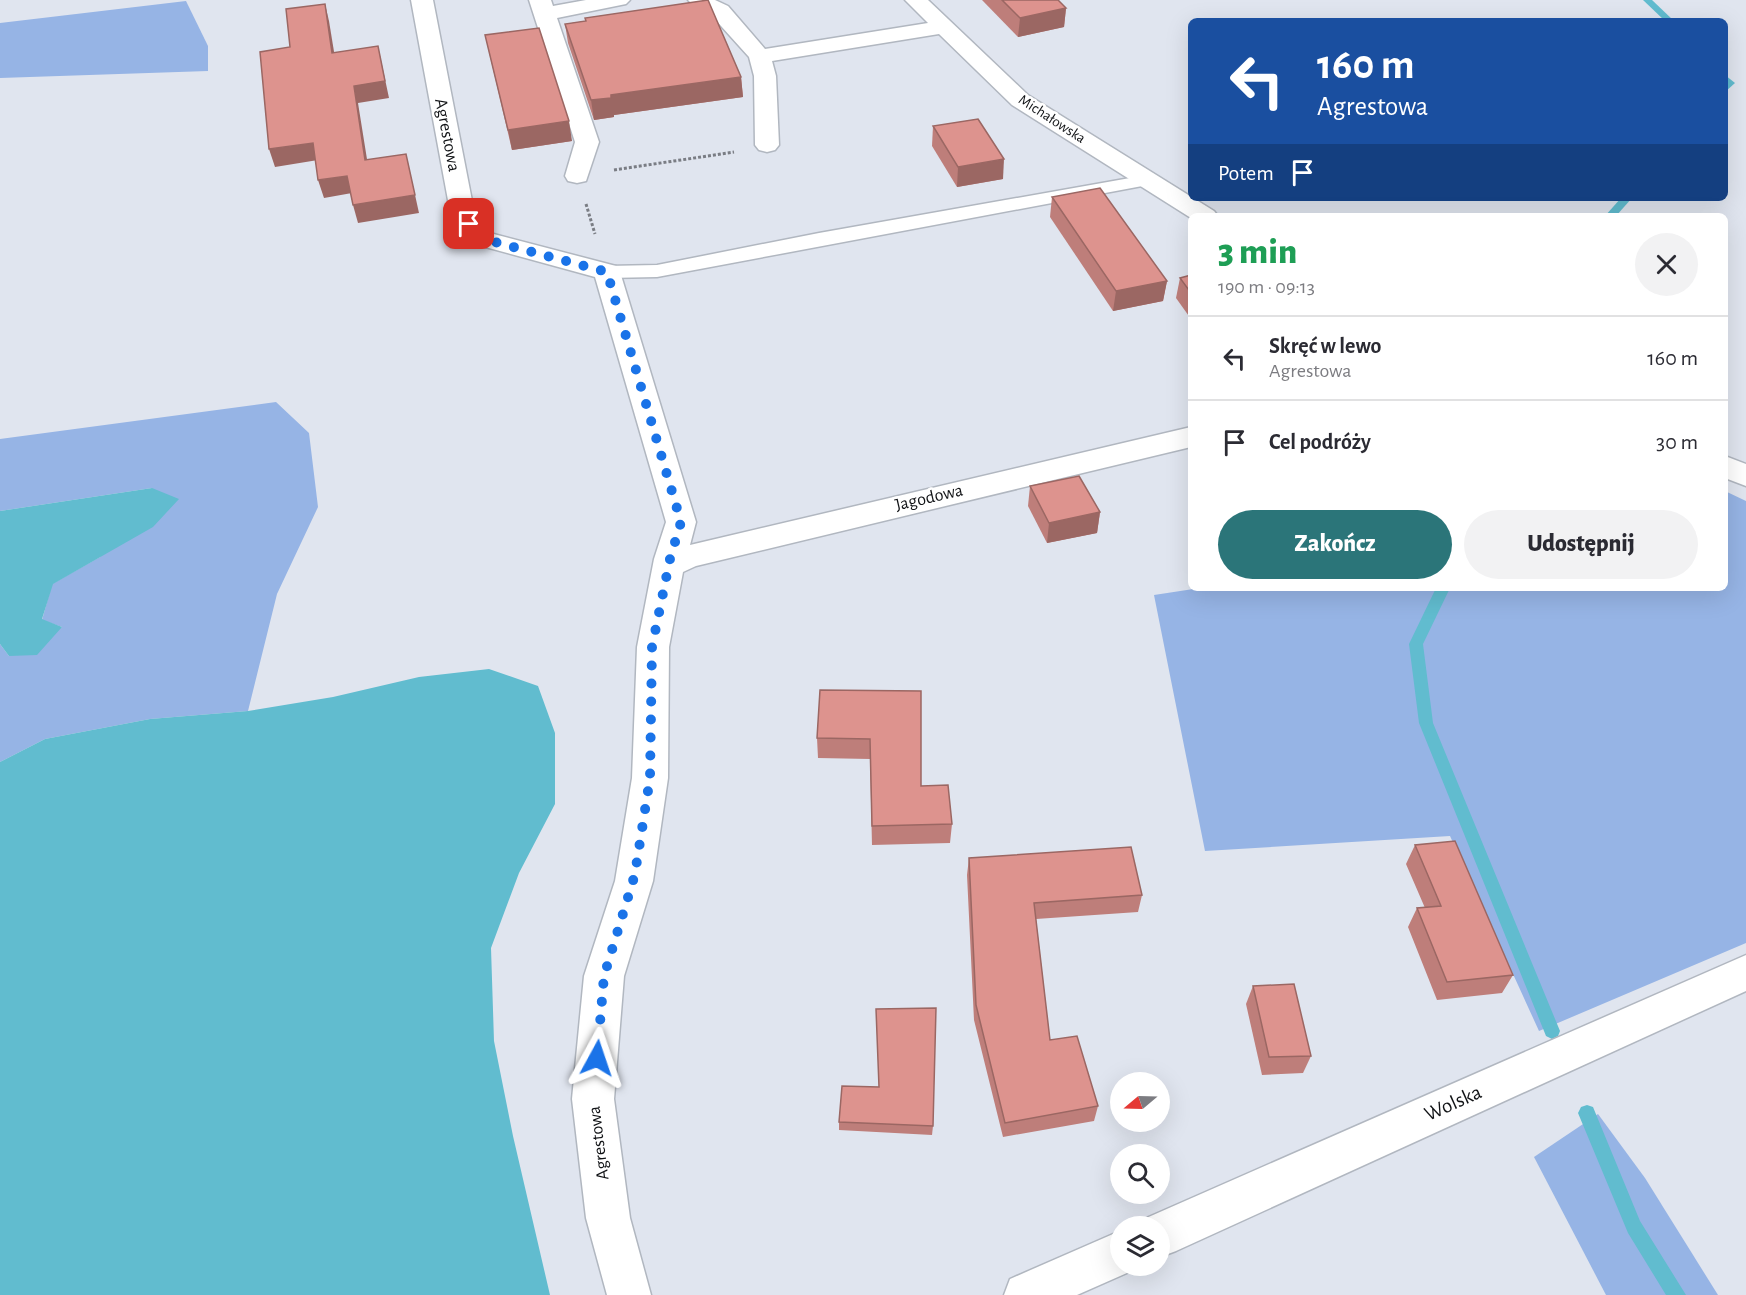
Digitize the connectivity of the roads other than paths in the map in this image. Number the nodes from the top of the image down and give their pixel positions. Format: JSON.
{"nodes":[{"id":1,"x":422,"y":0,"type":"edge"},
{"id":2,"x":620,"y":0,"type":"edge"},
{"id":3,"x":699,"y":0,"type":"edge"},
{"id":4,"x":916,"y":0,"type":"edge"},
{"id":5,"x":543,"y":7,"type":"edge"},
{"id":6,"x":944,"y":27,"type":"junction"},
{"id":7,"x":760,"y":56,"type":"junction"},
{"id":8,"x":767,"y":145,"type":"road end"},
{"id":9,"x":577,"y":176,"type":"road end"},
{"id":10,"x":1147,"y":180,"type":"junction"},
{"id":11,"x":1200,"y":213,"type":"edge"},
{"id":12,"x":607,"y":272,"type":"junction"},
{"id":13,"x":1188,"y":438,"type":"edge"},
{"id":14,"x":1728,"y":467,"type":"edge"},
{"id":15,"x":1746,"y":476,"type":"edge"},
{"id":16,"x":669,"y":565,"type":"junction"},
{"id":17,"x":1746,"y":972,"type":"edge"},
{"id":18,"x":1170,"y":1231,"type":"edge"},
{"id":19,"x":1110,"y":1257,"type":"edge"},
{"id":20,"x":629,"y":1295,"type":"edge"},
{"id":21,"x":1026,"y":1295,"type":"edge"}],
"edges":[{"from":1,"to":12,"type":"street","name":"Agrestowa"},
{"from":2,"to":5,"type":"street"},
{"from":3,"to":7,"type":"street"},
{"from":4,"to":6,"type":"street","name":"Michałowska"},
{"from":5,"to":9,"type":"street"},
{"from":6,"to":7,"type":"street"},
{"from":6,"to":10,"type":"street","name":"Michałowska"},
{"from":7,"to":8,"type":"street"},
{"from":10,"to":11,"type":"street","name":"Michałowska"},
{"from":10,"to":12,"type":"lane"},
{"from":12,"to":16,"type":"street","name":"Agrestowa"},
{"from":13,"to":16,"type":"street","name":"Jagodowa"},
{"from":14,"to":15,"type":"street"},
{"from":16,"to":20,"type":"street","name":"Agrestowa"},
{"from":17,"to":18,"type":"street","name":"Wolska"},
{"from":19,"to":21,"type":"street"}]}
